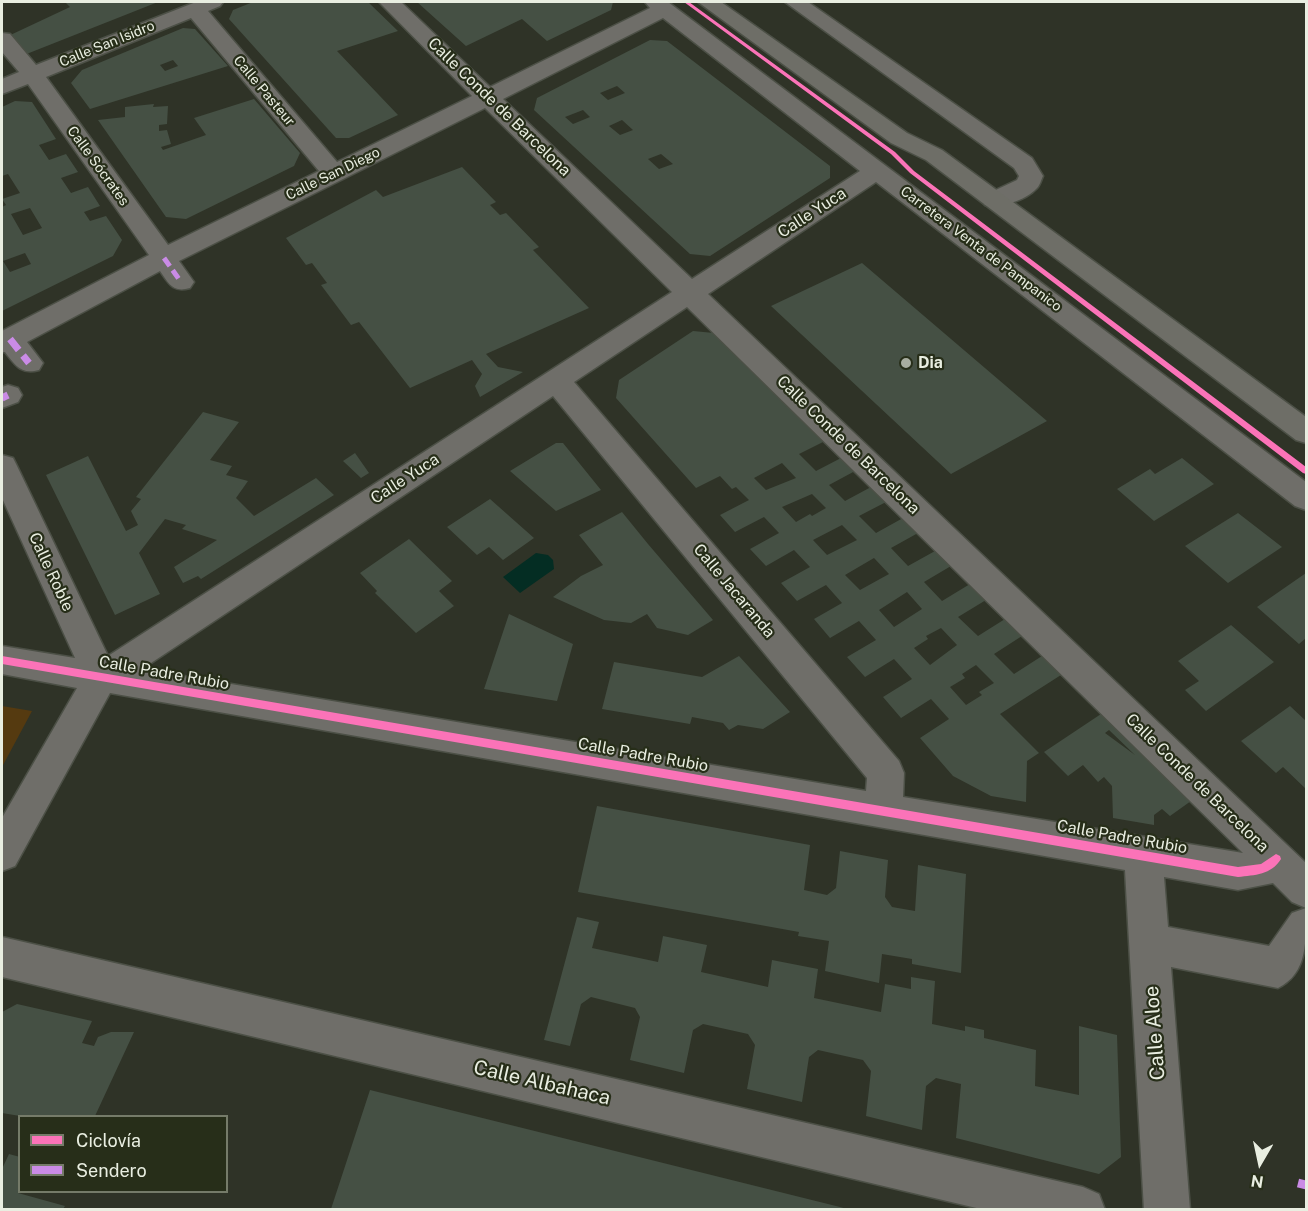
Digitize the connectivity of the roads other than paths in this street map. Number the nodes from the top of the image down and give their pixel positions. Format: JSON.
{"nodes":[{"id":1,"x":389,"y":2,"type":"edge"},
{"id":2,"x":708,"y":2,"type":"edge"},
{"id":3,"x":736,"y":2,"type":"edge"},
{"id":4,"x":795,"y":2,"type":"edge"},
{"id":5,"x":204,"y":5,"type":"edge"},
{"id":6,"x":660,"y":5,"type":"edge"},
{"id":7,"x":2,"y":39,"type":"edge"},
{"id":8,"x":32,"y":74,"type":"junction"},
{"id":9,"x":2,"y":87,"type":"edge"},
{"id":10,"x":489,"y":98,"type":"junction"},
{"id":11,"x":934,"y":155,"type":"junction"},
{"id":12,"x":878,"y":170,"type":"junction"},
{"id":13,"x":334,"y":174,"type":"junction"},
{"id":14,"x":994,"y":200,"type":"junction"},
{"id":15,"x":164,"y":258,"type":"junction"},
{"id":16,"x":181,"y":282,"type":"dead end"},
{"id":17,"x":689,"y":292,"type":"junction"},
{"id":18,"x":6,"y":341,"type":"edge"},
{"id":19,"x":29,"y":363,"type":"dead end"},
{"id":20,"x":556,"y":381,"type":"junction"},
{"id":21,"x":1306,"y":432,"type":"edge"},
{"id":22,"x":2,"y":466,"type":"edge"},
{"id":23,"x":1306,"y":498,"type":"edge"},
{"id":24,"x":2,"y":660,"type":"edge"},
{"id":25,"x":102,"y":678,"type":"junction"},
{"id":26,"x":883,"y":812,"type":"junction"},
{"id":27,"x":2,"y":853,"type":"edge"},
{"id":28,"x":1143,"y":856,"type":"junction"},
{"id":29,"x":1276,"y":859,"type":"junction"},
{"id":30,"x":1306,"y":889,"type":"edge"},
{"id":31,"x":1306,"y":927,"type":"edge"},
{"id":32,"x":1149,"y":943,"type":"junction"},
{"id":33,"x":2,"y":957,"type":"edge"},
{"id":34,"x":1083,"y":1209,"type":"edge"},
{"id":35,"x":1167,"y":1209,"type":"edge"}],
"edges":[{"from":1,"to":10,"type":"street","name":"Calle Conde de Barcelona"},
{"from":2,"to":11,"type":"main road"},
{"from":3,"to":11,"type":"main road"},
{"from":4,"to":14,"type":"street"},
{"from":5,"to":8,"type":"street","name":"Calle San Isidro"},
{"from":5,"to":13,"type":"street","name":"Calle Pasteur"},
{"from":6,"to":10,"type":"street","name":"Calle San Diego"},
{"from":6,"to":12,"type":"street","name":"Carretera Venta de Pampanico"},
{"from":7,"to":8,"type":"street","name":"Calle Sócrates"},
{"from":8,"to":9,"type":"street","name":"Calle San Isidro"},
{"from":8,"to":15,"type":"street","name":"Calle Sócrates"},
{"from":10,"to":13,"type":"street","name":"Calle San Diego"},
{"from":10,"to":17,"type":"street","name":"Calle Conde de Barcelona"},
{"from":11,"to":14,"type":"main road"},
{"from":12,"to":17,"type":"street","name":"Calle Yuca"},
{"from":12,"to":23,"type":"street","name":"Carretera Venta de Pampanico"},
{"from":13,"to":15,"type":"street","name":"Calle San Diego"},
{"from":14,"to":21,"type":"main road"},
{"from":15,"to":16,"type":"street","name":"Calle Sócrates"},
{"from":15,"to":18,"type":"street","name":"Calle San Diego"},
{"from":17,"to":20,"type":"street","name":"Calle Yuca"},
{"from":17,"to":29,"type":"street","name":"Calle Conde de Barcelona"},
{"from":18,"to":19,"type":"street"},
{"from":20,"to":25,"type":"street","name":"Calle Yuca"},
{"from":20,"to":26,"type":"street","name":"Calle Jacaranda"},
{"from":22,"to":25,"type":"street","name":"Calle Roble"},
{"from":24,"to":25,"type":"street","name":"Calle Padre Rubio"},
{"from":25,"to":26,"type":"street","name":"Calle Padre Rubio"},
{"from":25,"to":27,"type":"street","name":"Calle Yuca"},
{"from":26,"to":28,"type":"street","name":"Calle Padre Rubio"},
{"from":28,"to":29,"type":"street","name":"Calle Padre Rubio"},
{"from":28,"to":32,"type":"street","name":"Calle Aloe"},
{"from":29,"to":30,"type":"street","name":"Calle Conde de Barcelona"},
{"from":31,"to":32,"type":"street"},
{"from":32,"to":35,"type":"street","name":"Calle Aloe"},
{"from":33,"to":34,"type":"street","name":"Calle Albahaca"}]}
